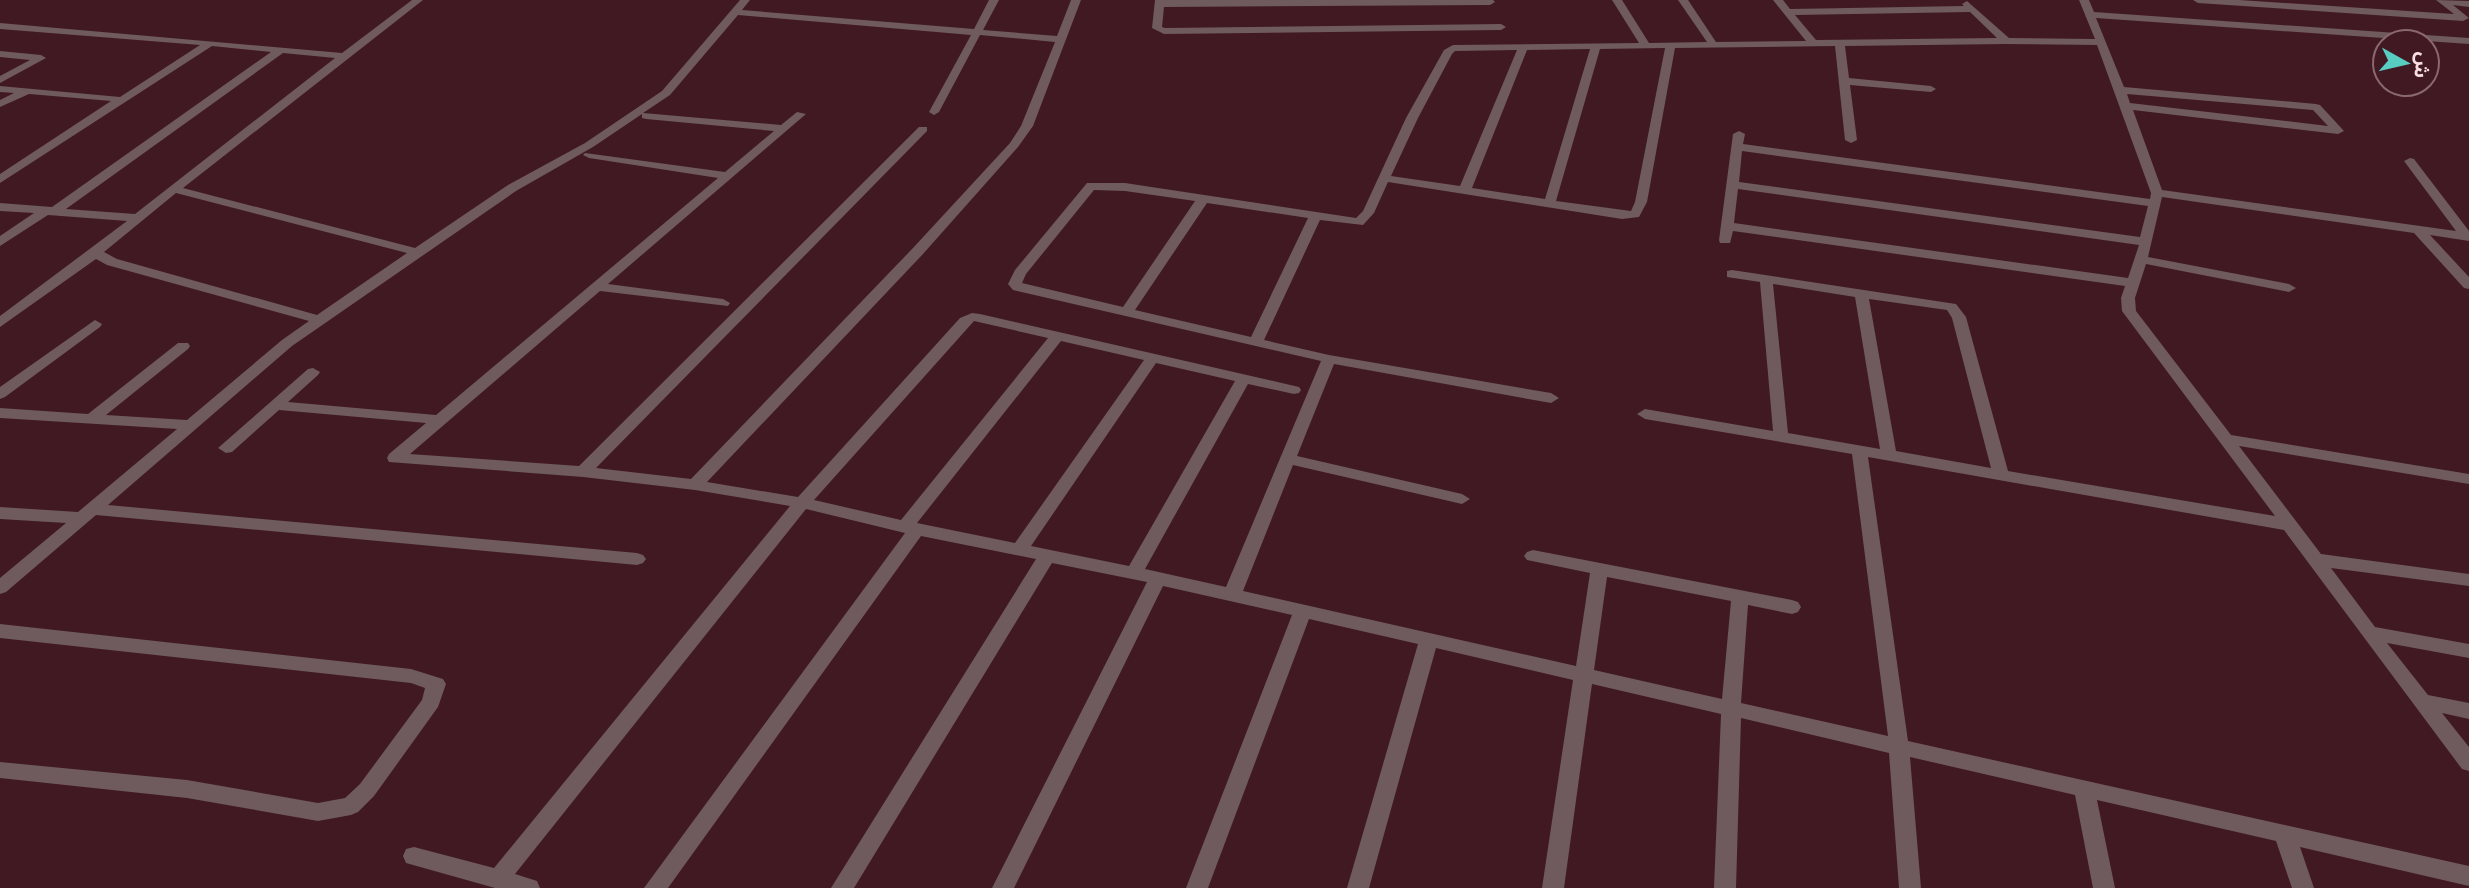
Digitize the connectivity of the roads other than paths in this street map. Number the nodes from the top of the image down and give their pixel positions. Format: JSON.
{"nodes":[{"id":1,"x":418,"y":0,"type":"edge"},
{"id":2,"x":745,"y":0,"type":"edge"},
{"id":3,"x":994,"y":0,"type":"edge"},
{"id":4,"x":1076,"y":0,"type":"edge"},
{"id":5,"x":1617,"y":0,"type":"edge"},
{"id":6,"x":1682,"y":0,"type":"edge"},
{"id":7,"x":1777,"y":0,"type":"edge"},
{"id":8,"x":1963,"y":0,"type":"edge"},
{"id":9,"x":2084,"y":0,"type":"edge"},
{"id":10,"x":2198,"y":0,"type":"edge"},
{"id":11,"x":1490,"y":1,"type":"edge"},
{"id":12,"x":2442,"y":1,"type":"edge"},
{"id":13,"x":1160,"y":2,"type":"edge"},
{"id":14,"x":2469,"y":4,"type":"edge"},
{"id":15,"x":1973,"y":9,"type":"junction"},
{"id":16,"x":735,"y":12,"type":"junction"},
{"id":17,"x":1787,"y":12,"type":"junction"},
{"id":18,"x":2090,"y":15,"type":"junction"},
{"id":19,"x":2466,"y":20,"type":"edge"},
{"id":20,"x":0,"y":26,"type":"edge"},
{"id":21,"x":1501,"y":27,"type":"junction"},
{"id":22,"x":977,"y":32,"type":"junction"},
{"id":23,"x":1060,"y":39,"type":"junction"},
{"id":24,"x":2006,"y":41,"type":"junction"},
{"id":25,"x":2469,"y":41,"type":"edge"},
{"id":26,"x":2101,"y":42,"type":"junction"},
{"id":27,"x":210,"y":43,"type":"junction"},
{"id":28,"x":1813,"y":43,"type":"junction"},
{"id":29,"x":1840,"y":43,"type":"junction"},
{"id":30,"x":1713,"y":44,"type":"junction"},
{"id":31,"x":1596,"y":46,"type":"junction"},
{"id":32,"x":1646,"y":46,"type":"junction"},
{"id":33,"x":1671,"y":46,"type":"junction"},
{"id":34,"x":1517,"y":47,"type":"junction"},
{"id":35,"x":281,"y":50,"type":"junction"},
{"id":36,"x":0,"y":54,"type":"edge"},
{"id":37,"x":342,"y":56,"type":"junction"},
{"id":38,"x":0,"y":80,"type":"edge"},
{"id":39,"x":1844,"y":80,"type":"junction"},
{"id":40,"x":0,"y":89,"type":"edge"},
{"id":41,"x":1931,"y":89,"type":"dead end"},
{"id":42,"x":2120,"y":90,"type":"junction"},
{"id":43,"x":27,"y":91,"type":"junction"},
{"id":44,"x":0,"y":104,"type":"edge"},
{"id":45,"x":116,"y":104,"type":"junction"},
{"id":46,"x":2126,"y":106,"type":"junction"},
{"id":47,"x":934,"y":112,"type":"dead end"},
{"id":48,"x":801,"y":114,"type":"dead end"},
{"id":49,"x":646,"y":116,"type":"dead end"},
{"id":50,"x":783,"y":129,"type":"junction"},
{"id":51,"x":923,"y":129,"type":"dead end"},
{"id":52,"x":1851,"y":140,"type":"dead end"},
{"id":53,"x":589,"y":155,"type":"dead end"},
{"id":54,"x":2410,"y":161,"type":"dead end"},
{"id":55,"x":729,"y":176,"type":"junction"},
{"id":56,"x":1384,"y":177,"type":"junction"},
{"id":57,"x":0,"y":179,"type":"edge"},
{"id":58,"x":1732,"y":185,"type":"junction"},
{"id":59,"x":173,"y":189,"type":"junction"},
{"id":60,"x":1465,"y":190,"type":"junction"},
{"id":61,"x":2155,"y":198,"type":"junction"},
{"id":62,"x":1203,"y":199,"type":"junction"},
{"id":63,"x":1550,"y":202,"type":"junction"},
{"id":64,"x":0,"y":207,"type":"edge"},
{"id":65,"x":51,"y":211,"type":"junction"},
{"id":66,"x":1315,"y":217,"type":"junction"},
{"id":67,"x":137,"y":218,"type":"junction"},
{"id":68,"x":1727,"y":226,"type":"junction"},
{"id":69,"x":2418,"y":230,"type":"junction"},
{"id":70,"x":2468,"y":237,"type":"edge"},
{"id":71,"x":1725,"y":240,"type":"dead end"},
{"id":72,"x":0,"y":242,"type":"edge"},
{"id":73,"x":2146,"y":242,"type":"junction"},
{"id":74,"x":417,"y":252,"type":"junction"},
{"id":75,"x":95,"y":253,"type":"junction"},
{"id":76,"x":2141,"y":259,"type":"junction"},
{"id":77,"x":1732,"y":274,"type":"dead end"},
{"id":78,"x":1766,"y":279,"type":"junction"},
{"id":79,"x":2132,"y":283,"type":"junction"},
{"id":80,"x":2469,"y":285,"type":"edge"},
{"id":81,"x":598,"y":287,"type":"junction"},
{"id":82,"x":2289,"y":288,"type":"dead end"},
{"id":83,"x":1861,"y":293,"type":"junction"},
{"id":84,"x":723,"y":303,"type":"dead end"},
{"id":85,"x":1126,"y":313,"type":"junction"},
{"id":86,"x":320,"y":320,"type":"junction"},
{"id":87,"x":0,"y":323,"type":"edge"},
{"id":88,"x":95,"y":324,"type":"dead end"},
{"id":89,"x":1057,"y":336,"type":"junction"},
{"id":90,"x":1256,"y":342,"type":"junction"},
{"id":91,"x":183,"y":346,"type":"dead end"},
{"id":92,"x":1153,"y":357,"type":"junction"},
{"id":93,"x":1329,"y":359,"type":"junction"},
{"id":94,"x":313,"y":372,"type":"dead end"},
{"id":95,"x":1244,"y":378,"type":"junction"},
{"id":96,"x":1294,"y":390,"type":"dead end"},
{"id":97,"x":0,"y":394,"type":"edge"},
{"id":98,"x":1551,"y":398,"type":"dead end"},
{"id":99,"x":276,"y":405,"type":"junction"},
{"id":100,"x":0,"y":413,"type":"edge"},
{"id":101,"x":1644,"y":414,"type":"dead end"},
{"id":102,"x":91,"y":419,"type":"junction"},
{"id":103,"x":439,"y":420,"type":"junction"},
{"id":104,"x":189,"y":425,"type":"junction"},
{"id":105,"x":1781,"y":437,"type":"junction"},
{"id":106,"x":2228,"y":439,"type":"junction"},
{"id":107,"x":226,"y":448,"type":"dead end"},
{"id":108,"x":1859,"y":450,"type":"junction"},
{"id":109,"x":1889,"y":455,"type":"junction"},
{"id":110,"x":1289,"y":459,"type":"junction"},
{"id":111,"x":583,"y":472,"type":"junction"},
{"id":112,"x":2001,"y":475,"type":"junction"},
{"id":113,"x":2469,"y":479,"type":"edge"},
{"id":114,"x":695,"y":485,"type":"junction"},
{"id":115,"x":1462,"y":499,"type":"dead end"},
{"id":116,"x":802,"y":503,"type":"junction"},
{"id":117,"x":0,"y":513,"type":"edge"},
{"id":118,"x":89,"y":514,"type":"junction"},
{"id":119,"x":2291,"y":525,"type":"junction"},
{"id":120,"x":911,"y":528,"type":"junction"},
{"id":121,"x":1020,"y":549,"type":"junction"},
{"id":122,"x":1047,"y":556,"type":"junction"},
{"id":123,"x":1533,"y":556,"type":"dead end"},
{"id":124,"x":637,"y":559,"type":"dead end"},
{"id":125,"x":2317,"y":560,"type":"junction"},
{"id":126,"x":1599,"y":570,"type":"junction"},
{"id":127,"x":1134,"y":573,"type":"junction"},
{"id":128,"x":1157,"y":579,"type":"junction"},
{"id":129,"x":2469,"y":580,"type":"edge"},
{"id":130,"x":0,"y":588,"type":"edge"},
{"id":131,"x":1231,"y":595,"type":"junction"},
{"id":132,"x":1740,"y":598,"type":"junction"},
{"id":133,"x":1792,"y":607,"type":"dead end"},
{"id":134,"x":1302,"y":612,"type":"junction"},
{"id":135,"x":0,"y":631,"type":"edge"},
{"id":136,"x":2369,"y":633,"type":"junction"},
{"id":137,"x":1427,"y":642,"type":"junction"},
{"id":138,"x":2469,"y":651,"type":"edge"},
{"id":139,"x":1583,"y":675,"type":"junction"},
{"id":140,"x":2424,"y":702,"type":"junction"},
{"id":141,"x":1731,"y":709,"type":"junction"},
{"id":142,"x":2469,"y":711,"type":"edge"},
{"id":143,"x":1899,"y":747,"type":"junction"},
{"id":144,"x":2469,"y":764,"type":"edge"},
{"id":145,"x":0,"y":770,"type":"edge"},
{"id":146,"x":2084,"y":790,"type":"junction"},
{"id":147,"x":2285,"y":836,"type":"junction"},
{"id":148,"x":414,"y":856,"type":"dead end"},
{"id":149,"x":2469,"y":876,"type":"edge"},
{"id":150,"x":498,"y":879,"type":"junction"},
{"id":151,"x":529,"y":888,"type":"edge"},
{"id":152,"x":655,"y":888,"type":"edge"},
{"id":153,"x":842,"y":888,"type":"edge"},
{"id":154,"x":1003,"y":888,"type":"edge"},
{"id":155,"x":1197,"y":888,"type":"edge"},
{"id":156,"x":1358,"y":888,"type":"edge"},
{"id":157,"x":1553,"y":888,"type":"edge"},
{"id":158,"x":1724,"y":888,"type":"edge"},
{"id":159,"x":1910,"y":888,"type":"edge"},
{"id":160,"x":2104,"y":888,"type":"edge"},
{"id":161,"x":2303,"y":888,"type":"edge"}],
"edges":[{"from":1,"to":37,"type":"street"},
{"from":2,"to":16,"type":"street"},
{"from":3,"to":22,"type":"street"},
{"from":4,"to":23,"type":"street"},
{"from":5,"to":32,"type":"street"},
{"from":6,"to":30,"type":"street"},
{"from":7,"to":17,"type":"street"},
{"from":8,"to":15,"type":"street"},
{"from":9,"to":18,"type":"street"},
{"from":10,"to":19,"type":"street"},
{"from":11,"to":13,"type":"street"},
{"from":11,"to":21,"type":"street"},
{"from":12,"to":14,"type":"street"},
{"from":12,"to":19,"type":"street"},
{"from":13,"to":21,"type":"street"},
{"from":15,"to":17,"type":"street"},
{"from":15,"to":24,"type":"street"},
{"from":16,"to":22,"type":"street"},
{"from":16,"to":74,"type":"street"},
{"from":17,"to":28,"type":"street"},
{"from":18,"to":25,"type":"street"},
{"from":18,"to":26,"type":"street"},
{"from":20,"to":27,"type":"street"},
{"from":21,"to":34,"type":"street"},
{"from":22,"to":23,"type":"street"},
{"from":22,"to":47,"type":"street"},
{"from":23,"to":114,"type":"street"},
{"from":24,"to":26,"type":"street"},
{"from":24,"to":29,"type":"street"},
{"from":26,"to":42,"type":"street"},
{"from":27,"to":35,"type":"street"},
{"from":27,"to":45,"type":"street"},
{"from":28,"to":29,"type":"street"},
{"from":28,"to":30,"type":"street"},
{"from":29,"to":39,"type":"street"},
{"from":30,"to":33,"type":"street"},
{"from":31,"to":32,"type":"street"},
{"from":31,"to":34,"type":"street"},
{"from":31,"to":63,"type":"street"},
{"from":32,"to":33,"type":"street"},
{"from":33,"to":63,"type":"street"},
{"from":34,"to":56,"type":"street"},
{"from":34,"to":60,"type":"street"},
{"from":35,"to":37,"type":"street"},
{"from":35,"to":65,"type":"street"},
{"from":36,"to":38,"type":"street"},
{"from":37,"to":59,"type":"street"},
{"from":39,"to":41,"type":"street"},
{"from":39,"to":52,"type":"street"},
{"from":40,"to":43,"type":"street"},
{"from":42,"to":46,"type":"street"},
{"from":42,"to":46,"type":"street"},
{"from":43,"to":44,"type":"street"},
{"from":43,"to":45,"type":"street"},
{"from":45,"to":57,"type":"street"},
{"from":46,"to":61,"type":"street"},
{"from":48,"to":50,"type":"street"},
{"from":49,"to":50,"type":"street"},
{"from":50,"to":55,"type":"street"},
{"from":51,"to":111,"type":"street"},
{"from":53,"to":55,"type":"street"},
{"from":54,"to":70,"type":"street"},
{"from":55,"to":81,"type":"street"},
{"from":56,"to":60,"type":"street"},
{"from":56,"to":66,"type":"street"},
{"from":58,"to":61,"type":"street"},
{"from":58,"to":68,"type":"street"},
{"from":58,"to":73,"type":"street"},
{"from":59,"to":67,"type":"street"},
{"from":59,"to":74,"type":"street"},
{"from":60,"to":63,"type":"street"},
{"from":61,"to":69,"type":"street"},
{"from":61,"to":73,"type":"street"},
{"from":62,"to":66,"type":"street"},
{"from":62,"to":85,"type":"street"},
{"from":62,"to":85,"type":"street"},
{"from":64,"to":65,"type":"street"},
{"from":65,"to":67,"type":"street"},
{"from":65,"to":72,"type":"street"},
{"from":66,"to":90,"type":"street"},
{"from":67,"to":75,"type":"street"},
{"from":68,"to":71,"type":"street"},
{"from":68,"to":79,"type":"street"},
{"from":69,"to":70,"type":"street"},
{"from":69,"to":80,"type":"street"},
{"from":73,"to":76,"type":"street"},
{"from":74,"to":86,"type":"street"},
{"from":75,"to":86,"type":"street"},
{"from":75,"to":87,"type":"street"},
{"from":76,"to":79,"type":"street"},
{"from":76,"to":82,"type":"street"},
{"from":77,"to":78,"type":"street"},
{"from":78,"to":83,"type":"street"},
{"from":78,"to":105,"type":"street"},
{"from":79,"to":106,"type":"street"},
{"from":81,"to":84,"type":"street"},
{"from":81,"to":103,"type":"street"},
{"from":83,"to":109,"type":"street"},
{"from":83,"to":112,"type":"street"},
{"from":85,"to":90,"type":"street"},
{"from":86,"to":104,"type":"street"},
{"from":88,"to":97,"type":"street"},
{"from":89,"to":92,"type":"street"},
{"from":89,"to":116,"type":"street"},
{"from":89,"to":120,"type":"street"},
{"from":90,"to":93,"type":"street"},
{"from":91,"to":102,"type":"street"},
{"from":92,"to":95,"type":"street"},
{"from":92,"to":121,"type":"street"},
{"from":93,"to":98,"type":"street"},
{"from":93,"to":110,"type":"street"},
{"from":94,"to":99,"type":"street"},
{"from":95,"to":96,"type":"street"},
{"from":95,"to":127,"type":"street"},
{"from":99,"to":103,"type":"street"},
{"from":99,"to":107,"type":"street"},
{"from":100,"to":102,"type":"street"},
{"from":101,"to":105,"type":"street"},
{"from":102,"to":104,"type":"street"},
{"from":103,"to":111,"type":"street"},
{"from":104,"to":118,"type":"street"},
{"from":105,"to":108,"type":"street"},
{"from":106,"to":113,"type":"street"},
{"from":106,"to":119,"type":"street"},
{"from":108,"to":109,"type":"street"},
{"from":108,"to":143,"type":"street"},
{"from":109,"to":112,"type":"street"},
{"from":110,"to":115,"type":"street"},
{"from":110,"to":131,"type":"street"},
{"from":111,"to":114,"type":"street"},
{"from":112,"to":119,"type":"street"},
{"from":114,"to":116,"type":"street"},
{"from":116,"to":120,"type":"street"},
{"from":116,"to":150,"type":"street"},
{"from":117,"to":118,"type":"street"},
{"from":118,"to":124,"type":"street"},
{"from":118,"to":130,"type":"street"},
{"from":119,"to":125,"type":"street"},
{"from":120,"to":121,"type":"street"},
{"from":120,"to":152,"type":"street"},
{"from":121,"to":122,"type":"street"},
{"from":122,"to":127,"type":"street"},
{"from":122,"to":153,"type":"street"},
{"from":123,"to":126,"type":"street"},
{"from":125,"to":129,"type":"street"},
{"from":125,"to":136,"type":"street"},
{"from":126,"to":132,"type":"street"},
{"from":126,"to":139,"type":"street"},
{"from":127,"to":128,"type":"street"},
{"from":128,"to":131,"type":"street"},
{"from":128,"to":154,"type":"street"},
{"from":131,"to":134,"type":"street"},
{"from":132,"to":133,"type":"street"},
{"from":132,"to":141,"type":"street"},
{"from":134,"to":137,"type":"street"},
{"from":134,"to":155,"type":"street"},
{"from":135,"to":145,"type":"street"},
{"from":136,"to":138,"type":"street"},
{"from":136,"to":140,"type":"street"},
{"from":137,"to":139,"type":"street"},
{"from":137,"to":156,"type":"street"},
{"from":139,"to":141,"type":"street"},
{"from":139,"to":157,"type":"street"},
{"from":140,"to":142,"type":"street"},
{"from":140,"to":144,"type":"street"},
{"from":141,"to":143,"type":"street"},
{"from":141,"to":158,"type":"street"},
{"from":143,"to":146,"type":"street"},
{"from":143,"to":159,"type":"street"},
{"from":146,"to":147,"type":"street"},
{"from":146,"to":160,"type":"street"},
{"from":147,"to":149,"type":"street"},
{"from":147,"to":161,"type":"street"},
{"from":148,"to":150,"type":"street"},
{"from":150,"to":151,"type":"street"}]}
